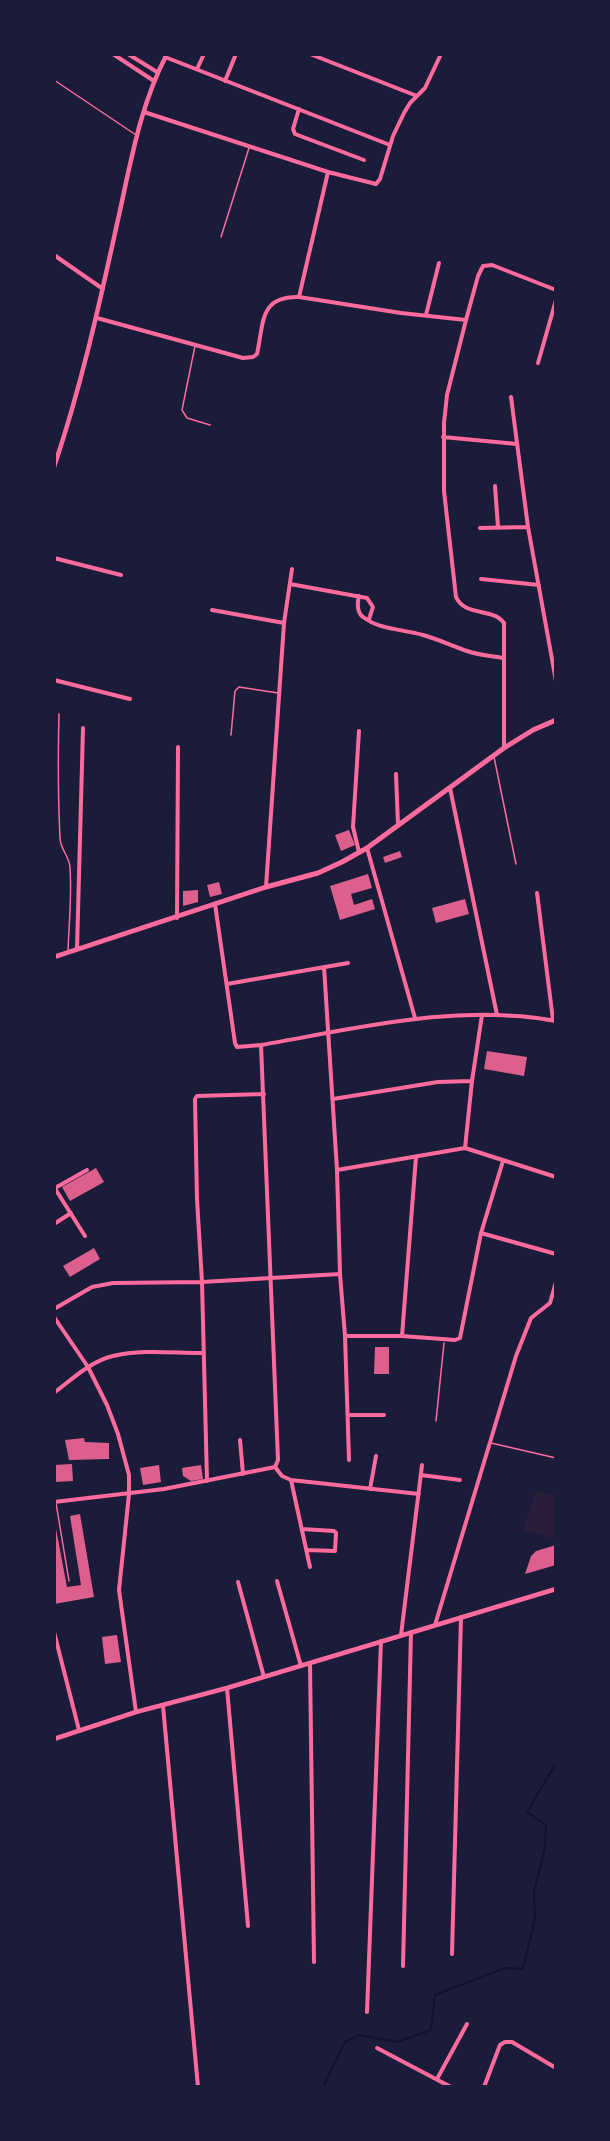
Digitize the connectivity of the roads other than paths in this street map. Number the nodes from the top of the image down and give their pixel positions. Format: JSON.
{"nodes":[{"id":1,"x":114,"y":54,"type":"edge"},
{"id":2,"x":128,"y":54,"type":"edge"},
{"id":3,"x":204,"y":54,"type":"edge"},
{"id":4,"x":236,"y":54,"type":"edge"},
{"id":5,"x":310,"y":54,"type":"edge"},
{"id":6,"x":441,"y":54,"type":"edge"},
{"id":7,"x":166,"y":55,"type":"edge"},
{"id":8,"x":197,"y":69,"type":"junction"},
{"id":9,"x":157,"y":72,"type":"junction"},
{"id":10,"x":54,"y":80,"type":"edge"},
{"id":11,"x":154,"y":81,"type":"junction"},
{"id":12,"x":225,"y":81,"type":"junction"},
{"id":13,"x":417,"y":96,"type":"junction"},
{"id":14,"x":299,"y":109,"type":"junction"},
{"id":15,"x":144,"y":111,"type":"junction"},
{"id":16,"x":137,"y":136,"type":"junction"},
{"id":17,"x":390,"y":145,"type":"junction"},
{"id":18,"x":249,"y":148,"type":"junction"},
{"id":19,"x":364,"y":160,"type":"dead end"},
{"id":20,"x":328,"y":172,"type":"junction"},
{"id":21,"x":221,"y":237,"type":"dead end"},
{"id":22,"x":54,"y":256,"type":"edge"},
{"id":23,"x":439,"y":263,"type":"dead end"},
{"id":24,"x":103,"y":289,"type":"junction"},
{"id":25,"x":556,"y":290,"type":"edge"},
{"id":26,"x":299,"y":297,"type":"junction"},
{"id":27,"x":556,"y":300,"type":"edge"},
{"id":28,"x":426,"y":315,"type":"junction"},
{"id":29,"x":97,"y":318,"type":"junction"},
{"id":30,"x":466,"y":320,"type":"junction"},
{"id":31,"x":196,"y":345,"type":"junction"},
{"id":32,"x":538,"y":363,"type":"dead end"},
{"id":33,"x":511,"y":397,"type":"dead end"},
{"id":34,"x":210,"y":425,"type":"dead end"},
{"id":35,"x":444,"y":437,"type":"junction"},
{"id":36,"x":518,"y":444,"type":"junction"},
{"id":37,"x":54,"y":467,"type":"edge"},
{"id":38,"x":495,"y":486,"type":"dead end"},
{"id":39,"x":498,"y":527,"type":"junction"},
{"id":40,"x":528,"y":527,"type":"junction"},
{"id":41,"x":480,"y":528,"type":"dead end"},
{"id":42,"x":54,"y":558,"type":"edge"},
{"id":43,"x":292,"y":569,"type":"dead end"},
{"id":44,"x":121,"y":574,"type":"dead end"},
{"id":45,"x":480,"y":579,"type":"dead end"},
{"id":46,"x":291,"y":584,"type":"junction"},
{"id":47,"x":538,"y":585,"type":"junction"},
{"id":48,"x":359,"y":596,"type":"junction"},
{"id":49,"x":212,"y":610,"type":"dead end"},
{"id":50,"x":369,"y":619,"type":"junction"},
{"id":51,"x":284,"y":623,"type":"junction"},
{"id":52,"x":503,"y":658,"type":"junction"},
{"id":53,"x":54,"y":680,"type":"edge"},
{"id":54,"x":556,"y":681,"type":"edge"},
{"id":55,"x":279,"y":693,"type":"junction"},
{"id":56,"x":130,"y":699,"type":"dead end"},
{"id":57,"x":59,"y":714,"type":"dead end"},
{"id":58,"x":556,"y":720,"type":"edge"},
{"id":59,"x":83,"y":728,"type":"dead end"},
{"id":60,"x":359,"y":730,"type":"dead end"},
{"id":61,"x":231,"y":735,"type":"dead end"},
{"id":62,"x":178,"y":747,"type":"dead end"},
{"id":63,"x":504,"y":747,"type":"junction"},
{"id":64,"x":494,"y":756,"type":"junction"},
{"id":65,"x":396,"y":774,"type":"dead end"},
{"id":66,"x":450,"y":788,"type":"junction"},
{"id":67,"x":398,"y":826,"type":"junction"},
{"id":68,"x":367,"y":848,"type":"junction"},
{"id":69,"x":359,"y":852,"type":"junction"},
{"id":70,"x":516,"y":864,"type":"dead end"},
{"id":71,"x":266,"y":887,"type":"junction"},
{"id":72,"x":537,"y":892,"type":"dead end"},
{"id":73,"x":215,"y":903,"type":"junction"},
{"id":74,"x":177,"y":918,"type":"junction"},
{"id":75,"x":77,"y":949,"type":"junction"},
{"id":76,"x":68,"y":952,"type":"junction"},
{"id":77,"x":54,"y":957,"type":"edge"},
{"id":78,"x":348,"y":963,"type":"dead end"},
{"id":79,"x":324,"y":967,"type":"junction"},
{"id":80,"x":227,"y":984,"type":"junction"},
{"id":81,"x":482,"y":1015,"type":"junction"},
{"id":82,"x":497,"y":1015,"type":"junction"},
{"id":83,"x":415,"y":1018,"type":"junction"},
{"id":84,"x":555,"y":1021,"type":"edge"},
{"id":85,"x":329,"y":1033,"type":"junction"},
{"id":86,"x":261,"y":1045,"type":"junction"},
{"id":87,"x":472,"y":1081,"type":"junction"},
{"id":88,"x":264,"y":1094,"type":"junction"},
{"id":89,"x":333,"y":1099,"type":"junction"},
{"id":90,"x":465,"y":1148,"type":"junction"},
{"id":91,"x":417,"y":1157,"type":"junction"},
{"id":92,"x":503,"y":1161,"type":"junction"},
{"id":93,"x":87,"y":1170,"type":"dead end"},
{"id":94,"x":338,"y":1170,"type":"junction"},
{"id":95,"x":556,"y":1177,"type":"edge"},
{"id":96,"x":55,"y":1188,"type":"edge"},
{"id":97,"x":71,"y":1213,"type":"junction"},
{"id":98,"x":54,"y":1224,"type":"edge"},
{"id":99,"x":480,"y":1233,"type":"junction"},
{"id":100,"x":86,"y":1236,"type":"dead end"},
{"id":101,"x":556,"y":1254,"type":"edge"},
{"id":102,"x":340,"y":1274,"type":"junction"},
{"id":103,"x":270,"y":1279,"type":"junction"},
{"id":104,"x":201,"y":1282,"type":"junction"},
{"id":105,"x":556,"y":1282,"type":"edge"},
{"id":106,"x":54,"y":1309,"type":"edge"},
{"id":107,"x":54,"y":1317,"type":"edge"},
{"id":108,"x":345,"y":1336,"type":"junction"},
{"id":109,"x":402,"y":1336,"type":"junction"},
{"id":110,"x":444,"y":1341,"type":"junction"},
{"id":111,"x":203,"y":1353,"type":"junction"},
{"id":112,"x":88,"y":1367,"type":"junction"},
{"id":113,"x":54,"y":1393,"type":"edge"},
{"id":114,"x":349,"y":1416,"type":"junction"},
{"id":115,"x":384,"y":1416,"type":"dead end"},
{"id":116,"x":436,"y":1421,"type":"dead end"},
{"id":117,"x":240,"y":1440,"type":"dead end"},
{"id":118,"x":490,"y":1443,"type":"junction"},
{"id":119,"x":376,"y":1456,"type":"dead end"},
{"id":120,"x":556,"y":1458,"type":"edge"},
{"id":121,"x":350,"y":1460,"type":"dead end"},
{"id":122,"x":422,"y":1465,"type":"dead end"},
{"id":123,"x":275,"y":1467,"type":"junction"},
{"id":124,"x":243,"y":1474,"type":"junction"},
{"id":125,"x":421,"y":1475,"type":"junction"},
{"id":126,"x":291,"y":1480,"type":"junction"},
{"id":127,"x":460,"y":1480,"type":"dead end"},
{"id":128,"x":207,"y":1481,"type":"junction"},
{"id":129,"x":370,"y":1489,"type":"junction"},
{"id":130,"x":129,"y":1494,"type":"junction"},
{"id":131,"x":419,"y":1494,"type":"junction"},
{"id":132,"x":55,"y":1502,"type":"edge"},
{"id":133,"x":302,"y":1529,"type":"junction"},
{"id":134,"x":307,"y":1550,"type":"junction"},
{"id":135,"x":310,"y":1567,"type":"dead end"},
{"id":136,"x":69,"y":1581,"type":"dead end"},
{"id":137,"x":277,"y":1581,"type":"dead end"},
{"id":138,"x":238,"y":1582,"type":"dead end"},
{"id":139,"x":556,"y":1589,"type":"edge"},
{"id":140,"x":461,"y":1617,"type":"junction"},
{"id":141,"x":435,"y":1625,"type":"junction"},
{"id":142,"x":54,"y":1632,"type":"edge"},
{"id":143,"x":411,"y":1632,"type":"junction"},
{"id":144,"x":401,"y":1635,"type":"junction"},
{"id":145,"x":381,"y":1641,"type":"junction"},
{"id":146,"x":310,"y":1663,"type":"junction"},
{"id":147,"x":301,"y":1666,"type":"junction"},
{"id":148,"x":264,"y":1677,"type":"junction"},
{"id":149,"x":227,"y":1688,"type":"junction"},
{"id":150,"x":163,"y":1706,"type":"junction"},
{"id":151,"x":136,"y":1712,"type":"junction"},
{"id":152,"x":79,"y":1730,"type":"junction"},
{"id":153,"x":54,"y":1739,"type":"edge"},
{"id":154,"x":248,"y":1926,"type":"dead end"},
{"id":155,"x":452,"y":1954,"type":"dead end"},
{"id":156,"x":315,"y":1962,"type":"dead end"},
{"id":157,"x":403,"y":1966,"type":"dead end"},
{"id":158,"x":367,"y":2012,"type":"dead end"},
{"id":159,"x":467,"y":2024,"type":"dead end"},
{"id":160,"x":377,"y":2048,"type":"dead end"},
{"id":161,"x":556,"y":2068,"type":"edge"},
{"id":162,"x":436,"y":2079,"type":"junction"},
{"id":163,"x":198,"y":2087,"type":"edge"},
{"id":164,"x":451,"y":2087,"type":"edge"},
{"id":165,"x":484,"y":2087,"type":"edge"}],
"edges":[{"from":1,"to":11,"type":"street"},
{"from":2,"to":9,"type":"street"},
{"from":3,"to":8,"type":"street"},
{"from":4,"to":12,"type":"street"},
{"from":5,"to":13,"type":"street"},
{"from":6,"to":13,"type":"street"},
{"from":7,"to":8,"type":"street"},
{"from":7,"to":9,"type":"street"},
{"from":8,"to":12,"type":"street"},
{"from":9,"to":11,"type":"street"},
{"from":10,"to":16,"type":"lane"},
{"from":11,"to":15,"type":"street"},
{"from":12,"to":14,"type":"street"},
{"from":13,"to":17,"type":"street"},
{"from":14,"to":17,"type":"street"},
{"from":14,"to":19,"type":"street"},
{"from":15,"to":16,"type":"street"},
{"from":15,"to":18,"type":"street"},
{"from":16,"to":24,"type":"street"},
{"from":17,"to":20,"type":"street"},
{"from":18,"to":20,"type":"street"},
{"from":18,"to":21,"type":"lane"},
{"from":20,"to":26,"type":"street"},
{"from":22,"to":24,"type":"street"},
{"from":23,"to":28,"type":"street"},
{"from":24,"to":29,"type":"street"},
{"from":25,"to":30,"type":"street"},
{"from":26,"to":28,"type":"street"},
{"from":26,"to":31,"type":"street"},
{"from":27,"to":32,"type":"street"},
{"from":28,"to":30,"type":"street"},
{"from":29,"to":31,"type":"street"},
{"from":29,"to":37,"type":"street"},
{"from":30,"to":35,"type":"street"},
{"from":31,"to":34,"type":"lane"},
{"from":33,"to":36,"type":"street"},
{"from":35,"to":36,"type":"street"},
{"from":35,"to":52,"type":"street"},
{"from":36,"to":40,"type":"street"},
{"from":38,"to":39,"type":"street"},
{"from":39,"to":40,"type":"street"},
{"from":39,"to":41,"type":"street"},
{"from":40,"to":47,"type":"street"},
{"from":42,"to":44,"type":"street"},
{"from":43,"to":46,"type":"street"},
{"from":45,"to":47,"type":"street"},
{"from":46,"to":48,"type":"street"},
{"from":46,"to":51,"type":"street"},
{"from":47,"to":54,"type":"street"},
{"from":48,"to":50,"type":"street"},
{"from":48,"to":50,"type":"street"},
{"from":49,"to":51,"type":"street"},
{"from":50,"to":52,"type":"street"},
{"from":51,"to":55,"type":"street"},
{"from":52,"to":63,"type":"street"},
{"from":53,"to":56,"type":"street"},
{"from":55,"to":61,"type":"lane"},
{"from":55,"to":71,"type":"street"},
{"from":57,"to":76,"type":"lane"},
{"from":58,"to":63,"type":"main road"},
{"from":59,"to":75,"type":"street"},
{"from":60,"to":69,"type":"street"},
{"from":62,"to":74,"type":"street"},
{"from":63,"to":64,"type":"main road"},
{"from":64,"to":66,"type":"main road"},
{"from":64,"to":70,"type":"lane"},
{"from":65,"to":67,"type":"street"},
{"from":66,"to":67,"type":"main road"},
{"from":66,"to":82,"type":"street"},
{"from":67,"to":68,"type":"main road"},
{"from":68,"to":69,"type":"main road"},
{"from":68,"to":83,"type":"street"},
{"from":69,"to":71,"type":"main road"},
{"from":71,"to":73,"type":"main road"},
{"from":72,"to":84,"type":"street"},
{"from":73,"to":74,"type":"main road"},
{"from":73,"to":80,"type":"street"},
{"from":74,"to":75,"type":"main road"},
{"from":75,"to":76,"type":"main road"},
{"from":76,"to":77,"type":"main road"},
{"from":78,"to":79,"type":"street"},
{"from":79,"to":80,"type":"street"},
{"from":79,"to":85,"type":"street"},
{"from":80,"to":86,"type":"street"},
{"from":81,"to":82,"type":"street"},
{"from":81,"to":83,"type":"street"},
{"from":81,"to":87,"type":"street"},
{"from":82,"to":84,"type":"street"},
{"from":83,"to":85,"type":"street"},
{"from":85,"to":86,"type":"street"},
{"from":85,"to":89,"type":"street"},
{"from":86,"to":88,"type":"street"},
{"from":87,"to":89,"type":"street"},
{"from":87,"to":90,"type":"street"},
{"from":88,"to":103,"type":"street"},
{"from":88,"to":104,"type":"street"},
{"from":89,"to":94,"type":"street"},
{"from":90,"to":91,"type":"street"},
{"from":90,"to":92,"type":"street"},
{"from":91,"to":94,"type":"street"},
{"from":91,"to":109,"type":"street"},
{"from":92,"to":95,"type":"street"},
{"from":92,"to":99,"type":"street"},
{"from":93,"to":96,"type":"street"},
{"from":94,"to":102,"type":"street"},
{"from":96,"to":97,"type":"street"},
{"from":97,"to":98,"type":"street"},
{"from":97,"to":100,"type":"street"},
{"from":99,"to":101,"type":"street"},
{"from":99,"to":110,"type":"street"},
{"from":102,"to":103,"type":"street"},
{"from":102,"to":108,"type":"street"},
{"from":103,"to":104,"type":"street"},
{"from":103,"to":123,"type":"street"},
{"from":104,"to":106,"type":"street"},
{"from":104,"to":111,"type":"street"},
{"from":105,"to":118,"type":"street"},
{"from":107,"to":112,"type":"street"},
{"from":108,"to":109,"type":"street"},
{"from":108,"to":114,"type":"street"},
{"from":109,"to":110,"type":"street"},
{"from":110,"to":116,"type":"lane"},
{"from":111,"to":112,"type":"street"},
{"from":111,"to":128,"type":"street"},
{"from":112,"to":113,"type":"street"},
{"from":112,"to":130,"type":"street"},
{"from":114,"to":115,"type":"street"},
{"from":114,"to":121,"type":"street"},
{"from":117,"to":124,"type":"street"},
{"from":118,"to":120,"type":"lane"},
{"from":118,"to":141,"type":"street"},
{"from":119,"to":129,"type":"street"},
{"from":122,"to":125,"type":"street"},
{"from":123,"to":124,"type":"street"},
{"from":123,"to":126,"type":"street"},
{"from":124,"to":128,"type":"street"},
{"from":125,"to":127,"type":"street"},
{"from":125,"to":131,"type":"street"},
{"from":126,"to":129,"type":"street"},
{"from":126,"to":133,"type":"street"},
{"from":128,"to":130,"type":"street"},
{"from":129,"to":131,"type":"street"},
{"from":130,"to":132,"type":"street"},
{"from":130,"to":151,"type":"street"},
{"from":131,"to":144,"type":"street"},
{"from":132,"to":136,"type":"lane"},
{"from":133,"to":134,"type":"street"},
{"from":133,"to":134,"type":"street"},
{"from":134,"to":135,"type":"street"},
{"from":137,"to":147,"type":"street"},
{"from":138,"to":148,"type":"street"},
{"from":139,"to":140,"type":"street"},
{"from":140,"to":141,"type":"street"},
{"from":140,"to":155,"type":"street"},
{"from":141,"to":143,"type":"street"},
{"from":142,"to":152,"type":"street"},
{"from":143,"to":144,"type":"street"},
{"from":143,"to":157,"type":"street"},
{"from":144,"to":145,"type":"street"},
{"from":145,"to":146,"type":"street"},
{"from":145,"to":158,"type":"street"},
{"from":146,"to":147,"type":"street"},
{"from":146,"to":156,"type":"street"},
{"from":147,"to":148,"type":"street"},
{"from":148,"to":149,"type":"street"},
{"from":149,"to":150,"type":"street"},
{"from":149,"to":154,"type":"street"},
{"from":150,"to":151,"type":"street"},
{"from":150,"to":163,"type":"street"},
{"from":151,"to":152,"type":"street"},
{"from":152,"to":153,"type":"street"},
{"from":159,"to":162,"type":"street"},
{"from":160,"to":162,"type":"street"},
{"from":161,"to":165,"type":"street"},
{"from":162,"to":164,"type":"street"}]}
